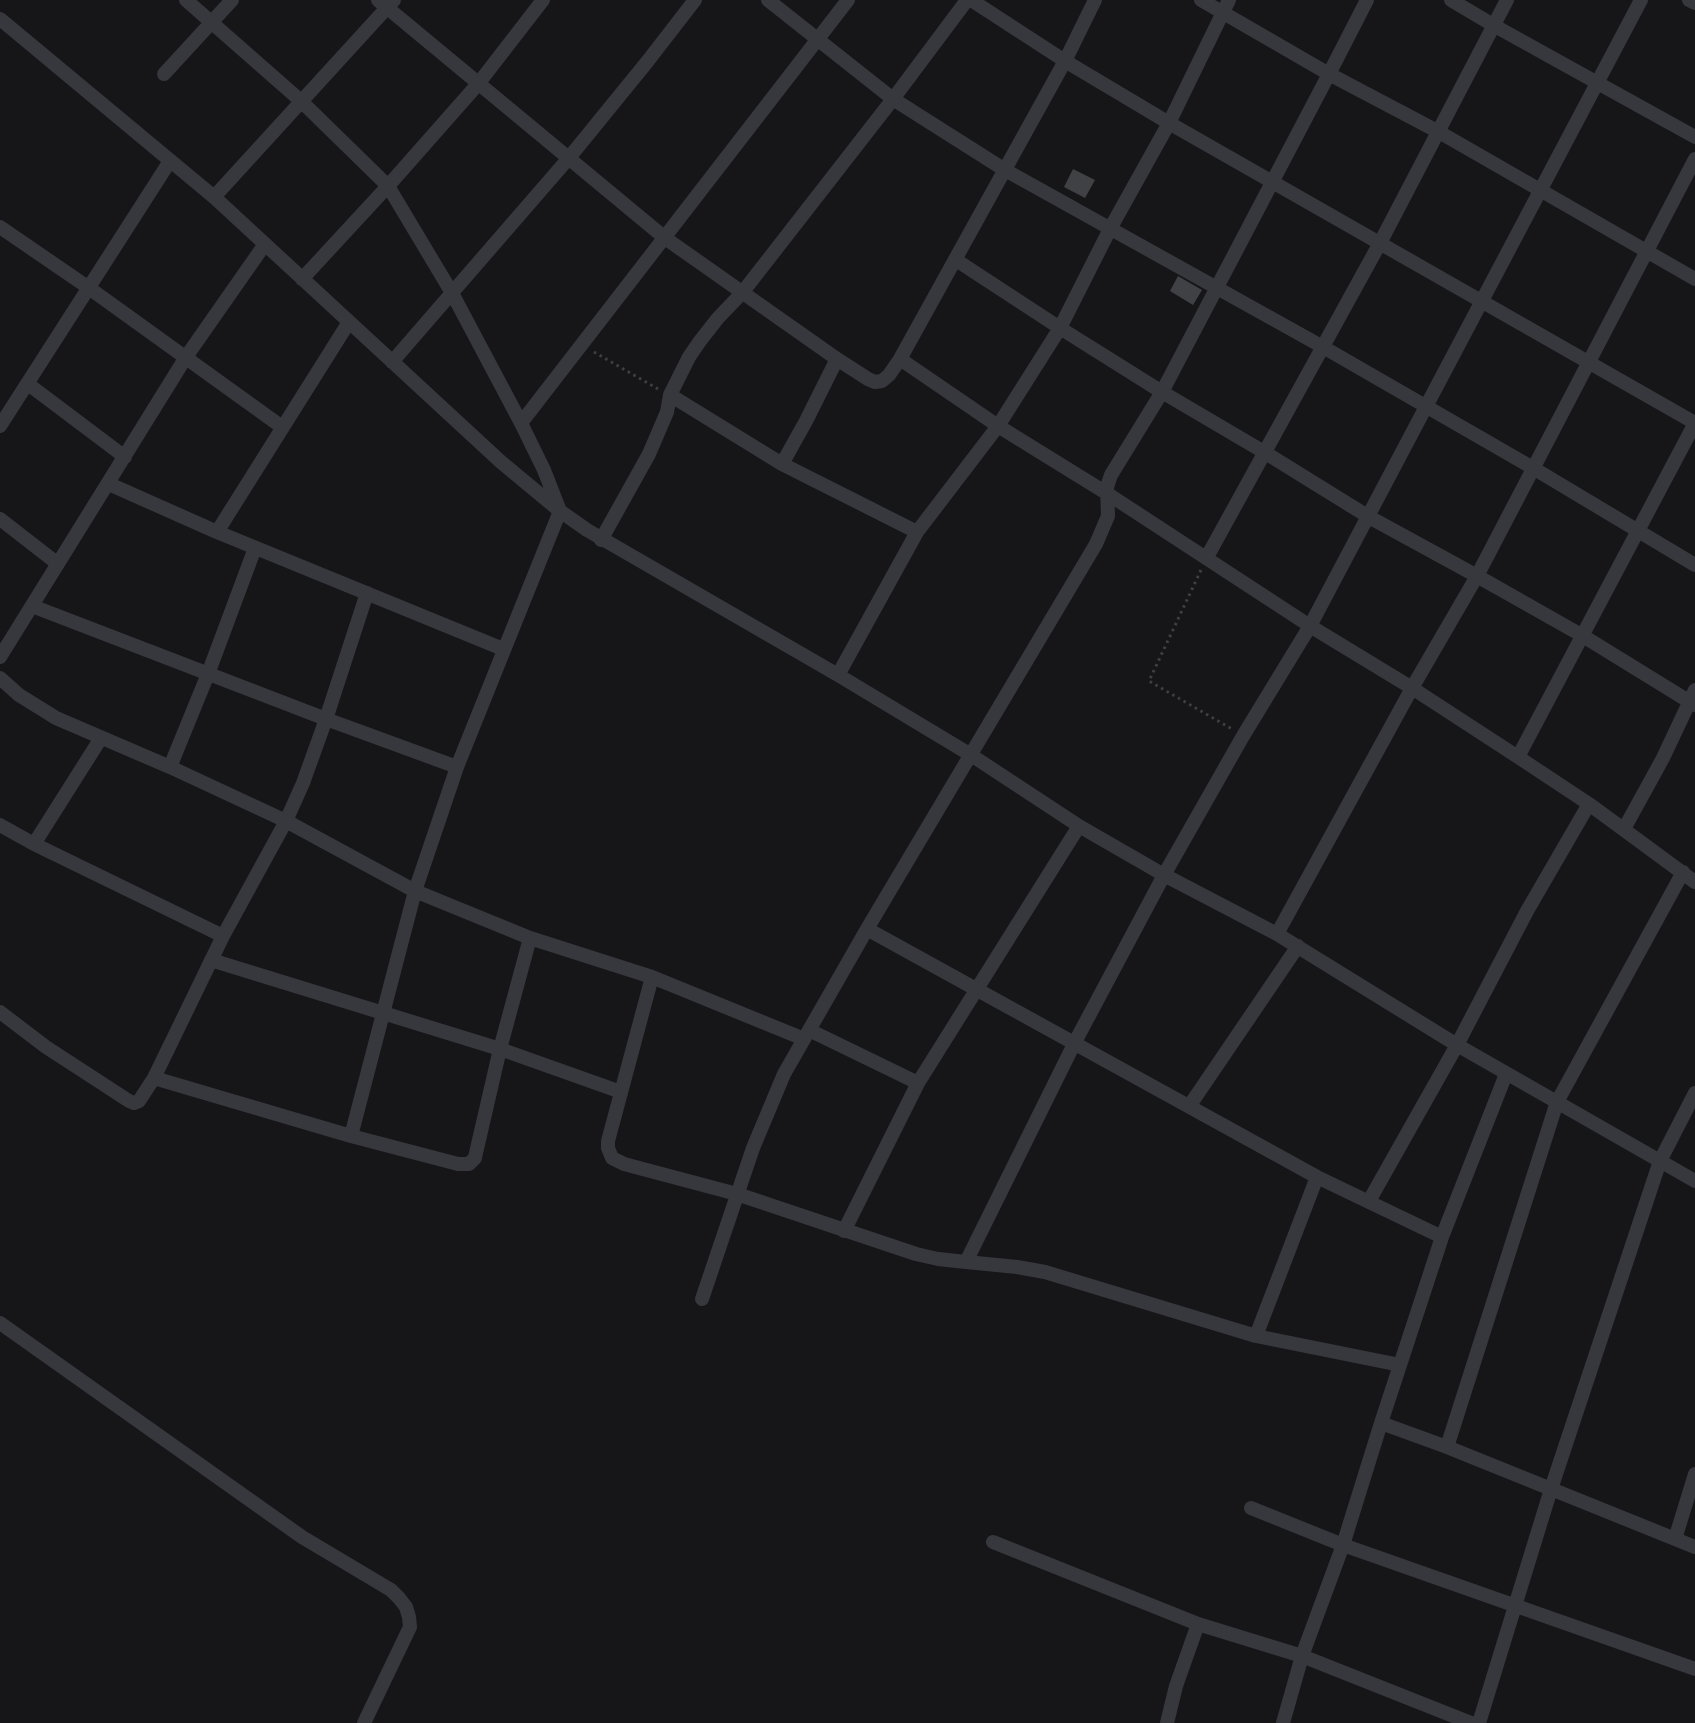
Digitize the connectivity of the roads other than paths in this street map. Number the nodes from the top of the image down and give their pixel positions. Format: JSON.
{"nodes":[{"id":1,"x":186,"y":0,"type":"edge"},
{"id":2,"x":232,"y":0,"type":"edge"},
{"id":3,"x":543,"y":0,"type":"edge"},
{"id":4,"x":695,"y":0,"type":"edge"},
{"id":5,"x":768,"y":0,"type":"edge"},
{"id":6,"x":848,"y":0,"type":"edge"},
{"id":7,"x":967,"y":0,"type":"edge"},
{"id":8,"x":971,"y":0,"type":"edge"},
{"id":9,"x":1095,"y":0,"type":"edge"},
{"id":10,"x":1201,"y":0,"type":"edge"},
{"id":11,"x":1229,"y":0,"type":"edge"},
{"id":12,"x":1367,"y":0,"type":"edge"},
{"id":13,"x":1451,"y":0,"type":"edge"},
{"id":14,"x":1507,"y":0,"type":"edge"},
{"id":15,"x":1641,"y":0,"type":"edge"},
{"id":16,"x":1689,"y":0,"type":"edge"},
{"id":17,"x":387,"y":3,"type":"edge"},
{"id":18,"x":1695,"y":3,"type":"edge"},
{"id":19,"x":1222,"y":13,"type":"junction"},
{"id":20,"x":0,"y":19,"type":"edge"},
{"id":21,"x":211,"y":22,"type":"junction"},
{"id":22,"x":1493,"y":25,"type":"junction"},
{"id":23,"x":817,"y":40,"type":"junction"},
{"id":24,"x":1065,"y":61,"type":"junction"},
{"id":25,"x":164,"y":74,"type":"dead end"},
{"id":26,"x":1329,"y":74,"type":"junction"},
{"id":27,"x":478,"y":84,"type":"junction"},
{"id":28,"x":1598,"y":84,"type":"junction"},
{"id":29,"x":893,"y":99,"type":"junction"},
{"id":30,"x":301,"y":101,"type":"junction"},
{"id":31,"x":1169,"y":123,"type":"junction"},
{"id":32,"x":1440,"y":132,"type":"junction"},
{"id":33,"x":1695,"y":137,"type":"edge"},
{"id":34,"x":568,"y":159,"type":"junction"},
{"id":35,"x":1695,"y":159,"type":"edge"},
{"id":36,"x":170,"y":161,"type":"junction"},
{"id":37,"x":1005,"y":170,"type":"junction"},
{"id":38,"x":1271,"y":182,"type":"junction"},
{"id":39,"x":388,"y":186,"type":"junction"},
{"id":40,"x":1542,"y":190,"type":"junction"},
{"id":41,"x":214,"y":197,"type":"junction"},
{"id":42,"x":0,"y":227,"type":"edge"},
{"id":43,"x":1110,"y":229,"type":"junction"},
{"id":44,"x":665,"y":238,"type":"junction"},
{"id":45,"x":1380,"y":243,"type":"junction"},
{"id":46,"x":265,"y":244,"type":"junction"},
{"id":47,"x":1646,"y":252,"type":"junction"},
{"id":48,"x":956,"y":260,"type":"junction"},
{"id":49,"x":302,"y":279,"type":"junction"},
{"id":50,"x":1695,"y":279,"type":"edge"},
{"id":51,"x":89,"y":288,"type":"junction"},
{"id":52,"x":1216,"y":288,"type":"junction"},
{"id":53,"x":452,"y":293,"type":"junction"},
{"id":54,"x":742,"y":293,"type":"junction"},
{"id":55,"x":1482,"y":302,"type":"junction"},
{"id":56,"x":349,"y":322,"type":"junction"},
{"id":57,"x":1060,"y":328,"type":"junction"},
{"id":58,"x":1323,"y":347,"type":"junction"},
{"id":59,"x":186,"y":357,"type":"junction"},
{"id":60,"x":837,"y":359,"type":"junction"},
{"id":61,"x":900,"y":359,"type":"junction"},
{"id":62,"x":392,"y":362,"type":"junction"},
{"id":63,"x":1588,"y":362,"type":"junction"},
{"id":64,"x":28,"y":384,"type":"junction"},
{"id":65,"x":1162,"y":392,"type":"junction"},
{"id":66,"x":670,"y":395,"type":"junction"},
{"id":67,"x":1425,"y":408,"type":"junction"},
{"id":68,"x":521,"y":423,"type":"junction"},
{"id":69,"x":0,"y":426,"type":"edge"},
{"id":70,"x":998,"y":426,"type":"junction"},
{"id":71,"x":282,"y":427,"type":"junction"},
{"id":72,"x":1264,"y":452,"type":"junction"},
{"id":73,"x":125,"y":457,"type":"junction"},
{"id":74,"x":782,"y":464,"type":"junction"},
{"id":75,"x":1533,"y":468,"type":"junction"},
{"id":76,"x":108,"y":484,"type":"junction"},
{"id":77,"x":1108,"y":494,"type":"junction"},
{"id":78,"x":560,"y":511,"type":"junction"},
{"id":79,"x":1369,"y":517,"type":"junction"},
{"id":80,"x":0,"y":519,"type":"edge"},
{"id":81,"x":1639,"y":531,"type":"junction"},
{"id":82,"x":217,"y":532,"type":"junction"},
{"id":83,"x":916,"y":532,"type":"junction"},
{"id":84,"x":601,"y":540,"type":"junction"},
{"id":85,"x":255,"y":548,"type":"junction"},
{"id":86,"x":1207,"y":557,"type":"junction"},
{"id":87,"x":58,"y":564,"type":"junction"},
{"id":88,"x":1695,"y":565,"type":"edge"},
{"id":89,"x":1477,"y":576,"type":"junction"},
{"id":90,"x":367,"y":593,"type":"junction"},
{"id":91,"x":32,"y":606,"type":"junction"},
{"id":92,"x":1310,"y":626,"type":"junction"},
{"id":93,"x":1583,"y":636,"type":"junction"},
{"id":94,"x":503,"y":649,"type":"junction"},
{"id":95,"x":0,"y":657,"type":"edge"},
{"id":96,"x":208,"y":674,"type":"junction"},
{"id":97,"x":838,"y":675,"type":"junction"},
{"id":98,"x":0,"y":678,"type":"edge"},
{"id":99,"x":1412,"y":688,"type":"junction"},
{"id":100,"x":1693,"y":699,"type":"edge"},
{"id":101,"x":326,"y":719,"type":"junction"},
{"id":102,"x":101,"y":738,"type":"junction"},
{"id":103,"x":971,"y":755,"type":"junction"},
{"id":104,"x":1518,"y":757,"type":"junction"},
{"id":105,"x":170,"y":767,"type":"junction"},
{"id":106,"x":457,"y":767,"type":"junction"},
{"id":107,"x":1589,"y":804,"type":"junction"},
{"id":108,"x":286,"y":821,"type":"junction"},
{"id":109,"x":0,"y":825,"type":"edge"},
{"id":110,"x":1079,"y":826,"type":"junction"},
{"id":111,"x":1624,"y":829,"type":"junction"},
{"id":112,"x":34,"y":844,"type":"junction"},
{"id":113,"x":1683,"y":872,"type":"junction"},
{"id":114,"x":1164,"y":875,"type":"junction"},
{"id":115,"x":1695,"y":882,"type":"edge"},
{"id":116,"x":415,"y":891,"type":"junction"},
{"id":117,"x":868,"y":929,"type":"junction"},
{"id":118,"x":1278,"y":934,"type":"junction"},
{"id":119,"x":223,"y":936,"type":"junction"},
{"id":120,"x":530,"y":938,"type":"junction"},
{"id":121,"x":1298,"y":946,"type":"junction"},
{"id":122,"x":211,"y":960,"type":"junction"},
{"id":123,"x":652,"y":977,"type":"junction"},
{"id":124,"x":977,"y":990,"type":"junction"},
{"id":125,"x":0,"y":1012,"type":"edge"},
{"id":126,"x":383,"y":1014,"type":"junction"},
{"id":127,"x":806,"y":1034,"type":"junction"},
{"id":128,"x":1074,"y":1042,"type":"junction"},
{"id":129,"x":1456,"y":1044,"type":"junction"},
{"id":130,"x":500,"y":1049,"type":"junction"},
{"id":131,"x":1506,"y":1074,"type":"junction"},
{"id":132,"x":154,"y":1078,"type":"junction"},
{"id":133,"x":918,"y":1083,"type":"junction"},
{"id":134,"x":621,"y":1092,"type":"junction"},
{"id":135,"x":1695,"y":1092,"type":"edge"},
{"id":136,"x":1557,"y":1102,"type":"junction"},
{"id":137,"x":1190,"y":1106,"type":"junction"},
{"id":138,"x":351,"y":1136,"type":"junction"},
{"id":139,"x":1660,"y":1161,"type":"junction"},
{"id":140,"x":1317,"y":1176,"type":"junction"},
{"id":141,"x":1695,"y":1181,"type":"edge"},
{"id":142,"x":737,"y":1194,"type":"junction"},
{"id":143,"x":1369,"y":1201,"type":"junction"},
{"id":144,"x":844,"y":1231,"type":"junction"},
{"id":145,"x":1442,"y":1238,"type":"junction"},
{"id":146,"x":966,"y":1262,"type":"junction"},
{"id":147,"x":702,"y":1299,"type":"dead end"},
{"id":148,"x":0,"y":1323,"type":"edge"},
{"id":149,"x":1256,"y":1336,"type":"junction"},
{"id":150,"x":1400,"y":1365,"type":"junction"},
{"id":151,"x":1381,"y":1423,"type":"junction"},
{"id":152,"x":1447,"y":1447,"type":"junction"},
{"id":153,"x":1695,"y":1474,"type":"edge"},
{"id":154,"x":1551,"y":1489,"type":"junction"},
{"id":155,"x":1251,"y":1508,"type":"dead end"},
{"id":156,"x":1675,"y":1538,"type":"junction"},
{"id":157,"x":993,"y":1542,"type":"dead end"},
{"id":158,"x":1344,"y":1545,"type":"junction"},
{"id":159,"x":1695,"y":1547,"type":"edge"},
{"id":160,"x":1516,"y":1606,"type":"junction"},
{"id":161,"x":1198,"y":1624,"type":"junction"},
{"id":162,"x":1302,"y":1656,"type":"junction"},
{"id":163,"x":1695,"y":1668,"type":"edge"},
{"id":164,"x":364,"y":1723,"type":"edge"},
{"id":165,"x":1167,"y":1723,"type":"edge"},
{"id":166,"x":1283,"y":1723,"type":"edge"},
{"id":167,"x":1471,"y":1723,"type":"edge"},
{"id":168,"x":1479,"y":1723,"type":"edge"}],
"edges":[{"from":1,"to":21,"type":"street"},
{"from":2,"to":21,"type":"street"},
{"from":3,"to":27,"type":"street"},
{"from":4,"to":34,"type":"street"},
{"from":5,"to":23,"type":"street"},
{"from":6,"to":23,"type":"street"},
{"from":7,"to":29,"type":"street"},
{"from":8,"to":24,"type":"street"},
{"from":9,"to":24,"type":"street"},
{"from":10,"to":19,"type":"street"},
{"from":11,"to":19,"type":"street"},
{"from":12,"to":26,"type":"street"},
{"from":13,"to":22,"type":"street"},
{"from":14,"to":22,"type":"street"},
{"from":15,"to":28,"type":"street"},
{"from":16,"to":18,"type":"street"},
{"from":17,"to":27,"type":"street"},
{"from":17,"to":30,"type":"street"},
{"from":19,"to":26,"type":"street"},
{"from":19,"to":31,"type":"street"},
{"from":20,"to":36,"type":"street"},
{"from":21,"to":25,"type":"street"},
{"from":21,"to":30,"type":"street"},
{"from":22,"to":28,"type":"street"},
{"from":22,"to":32,"type":"street"},
{"from":23,"to":29,"type":"street"},
{"from":23,"to":44,"type":"street"},
{"from":24,"to":31,"type":"street"},
{"from":24,"to":37,"type":"street"},
{"from":26,"to":32,"type":"street"},
{"from":26,"to":38,"type":"street"},
{"from":27,"to":34,"type":"street"},
{"from":27,"to":39,"type":"street"},
{"from":28,"to":33,"type":"street"},
{"from":28,"to":40,"type":"street"},
{"from":29,"to":37,"type":"street"},
{"from":29,"to":54,"type":"street"},
{"from":30,"to":39,"type":"street"},
{"from":30,"to":41,"type":"street"},
{"from":31,"to":38,"type":"street"},
{"from":31,"to":43,"type":"street"},
{"from":32,"to":40,"type":"street"},
{"from":32,"to":45,"type":"street"},
{"from":34,"to":44,"type":"street"},
{"from":34,"to":53,"type":"street"},
{"from":35,"to":47,"type":"street"},
{"from":36,"to":41,"type":"street"},
{"from":36,"to":51,"type":"street"},
{"from":37,"to":43,"type":"street"},
{"from":37,"to":48,"type":"street"},
{"from":38,"to":45,"type":"street"},
{"from":38,"to":52,"type":"street"},
{"from":39,"to":49,"type":"street"},
{"from":39,"to":53,"type":"street"},
{"from":40,"to":47,"type":"street"},
{"from":40,"to":55,"type":"street"},
{"from":41,"to":46,"type":"street"},
{"from":42,"to":51,"type":"street"},
{"from":43,"to":52,"type":"street"},
{"from":43,"to":57,"type":"street"},
{"from":44,"to":54,"type":"street"},
{"from":44,"to":68,"type":"street"},
{"from":45,"to":55,"type":"street"},
{"from":45,"to":58,"type":"street"},
{"from":46,"to":49,"type":"street"},
{"from":46,"to":59,"type":"street"},
{"from":47,"to":50,"type":"street"},
{"from":47,"to":63,"type":"street"},
{"from":48,"to":57,"type":"street"},
{"from":48,"to":61,"type":"street"},
{"from":49,"to":56,"type":"street"},
{"from":51,"to":59,"type":"street"},
{"from":51,"to":64,"type":"street"},
{"from":52,"to":58,"type":"street"},
{"from":52,"to":65,"type":"street"},
{"from":53,"to":62,"type":"street"},
{"from":53,"to":68,"type":"street"},
{"from":54,"to":60,"type":"street"},
{"from":54,"to":66,"type":"street"},
{"from":55,"to":63,"type":"street"},
{"from":55,"to":67,"type":"street"},
{"from":56,"to":62,"type":"street"},
{"from":56,"to":71,"type":"street"},
{"from":57,"to":65,"type":"street"},
{"from":57,"to":70,"type":"street"},
{"from":58,"to":67,"type":"street"},
{"from":58,"to":72,"type":"street"},
{"from":59,"to":71,"type":"street"},
{"from":59,"to":73,"type":"street"},
{"from":60,"to":61,"type":"street"},
{"from":60,"to":74,"type":"street"},
{"from":61,"to":70,"type":"street"},
{"from":62,"to":78,"type":"street"},
{"from":63,"to":75,"type":"street"},
{"from":63,"to":81,"type":"street"},
{"from":64,"to":69,"type":"street"},
{"from":64,"to":73,"type":"street"},
{"from":65,"to":72,"type":"street"},
{"from":65,"to":77,"type":"street"},
{"from":66,"to":74,"type":"street"},
{"from":66,"to":84,"type":"street"},
{"from":67,"to":75,"type":"street"},
{"from":67,"to":79,"type":"street"},
{"from":68,"to":78,"type":"street"},
{"from":70,"to":77,"type":"street"},
{"from":70,"to":83,"type":"street"},
{"from":71,"to":82,"type":"street"},
{"from":72,"to":79,"type":"street"},
{"from":72,"to":86,"type":"street"},
{"from":73,"to":76,"type":"street"},
{"from":74,"to":83,"type":"street"},
{"from":75,"to":81,"type":"street"},
{"from":75,"to":89,"type":"street"},
{"from":76,"to":82,"type":"street"},
{"from":76,"to":87,"type":"street"},
{"from":77,"to":86,"type":"street"},
{"from":77,"to":103,"type":"street"},
{"from":78,"to":84,"type":"street"},
{"from":78,"to":94,"type":"street"},
{"from":79,"to":89,"type":"street"},
{"from":79,"to":92,"type":"street"},
{"from":80,"to":87,"type":"street"},
{"from":81,"to":88,"type":"street"},
{"from":81,"to":93,"type":"street"},
{"from":82,"to":85,"type":"street"},
{"from":83,"to":97,"type":"street"},
{"from":84,"to":97,"type":"street"},
{"from":85,"to":90,"type":"street"},
{"from":85,"to":96,"type":"street"},
{"from":86,"to":92,"type":"street"},
{"from":87,"to":91,"type":"street"},
{"from":89,"to":93,"type":"street"},
{"from":89,"to":99,"type":"street"},
{"from":90,"to":94,"type":"street"},
{"from":90,"to":101,"type":"street"},
{"from":91,"to":95,"type":"street"},
{"from":91,"to":96,"type":"street"},
{"from":92,"to":99,"type":"street"},
{"from":92,"to":114,"type":"street"},
{"from":93,"to":100,"type":"street"},
{"from":93,"to":104,"type":"street"},
{"from":94,"to":106,"type":"street"},
{"from":96,"to":101,"type":"street"},
{"from":96,"to":105,"type":"street"},
{"from":97,"to":103,"type":"street"},
{"from":98,"to":102,"type":"street"},
{"from":99,"to":104,"type":"street"},
{"from":99,"to":118,"type":"street"},
{"from":100,"to":111,"type":"street"},
{"from":101,"to":106,"type":"street"},
{"from":101,"to":108,"type":"street"},
{"from":102,"to":105,"type":"street"},
{"from":102,"to":112,"type":"street"},
{"from":103,"to":110,"type":"street"},
{"from":103,"to":117,"type":"street"},
{"from":104,"to":107,"type":"street"},
{"from":105,"to":108,"type":"street"},
{"from":106,"to":116,"type":"street"},
{"from":107,"to":111,"type":"street"},
{"from":107,"to":129,"type":"street"},
{"from":108,"to":116,"type":"street"},
{"from":108,"to":119,"type":"street"},
{"from":109,"to":112,"type":"street"},
{"from":110,"to":114,"type":"street"},
{"from":110,"to":124,"type":"street"},
{"from":111,"to":113,"type":"street"},
{"from":112,"to":119,"type":"street"},
{"from":113,"to":115,"type":"street"},
{"from":113,"to":136,"type":"street"},
{"from":114,"to":118,"type":"street"},
{"from":114,"to":128,"type":"street"},
{"from":116,"to":120,"type":"street"},
{"from":116,"to":126,"type":"street"},
{"from":117,"to":124,"type":"street"},
{"from":117,"to":127,"type":"street"},
{"from":118,"to":121,"type":"street"},
{"from":119,"to":122,"type":"street"},
{"from":120,"to":123,"type":"street"},
{"from":120,"to":130,"type":"street"},
{"from":121,"to":129,"type":"street"},
{"from":121,"to":137,"type":"street"},
{"from":122,"to":126,"type":"street"},
{"from":122,"to":132,"type":"street"},
{"from":123,"to":127,"type":"street"},
{"from":123,"to":134,"type":"street"},
{"from":124,"to":128,"type":"street"},
{"from":124,"to":133,"type":"street"},
{"from":125,"to":132,"type":"street"},
{"from":126,"to":130,"type":"street"},
{"from":126,"to":138,"type":"street"},
{"from":127,"to":133,"type":"street"},
{"from":127,"to":142,"type":"street"},
{"from":128,"to":137,"type":"street"},
{"from":128,"to":146,"type":"street"},
{"from":129,"to":131,"type":"street"},
{"from":129,"to":143,"type":"street"},
{"from":130,"to":134,"type":"street"},
{"from":130,"to":138,"type":"street"},
{"from":131,"to":136,"type":"street"},
{"from":131,"to":145,"type":"street"},
{"from":132,"to":138,"type":"street"},
{"from":133,"to":144,"type":"street"},
{"from":134,"to":142,"type":"street"},
{"from":135,"to":139,"type":"street"},
{"from":136,"to":139,"type":"street"},
{"from":136,"to":152,"type":"street"},
{"from":137,"to":140,"type":"street"},
{"from":139,"to":141,"type":"street"},
{"from":139,"to":154,"type":"street"},
{"from":140,"to":143,"type":"street"},
{"from":140,"to":149,"type":"street"},
{"from":142,"to":144,"type":"street"},
{"from":142,"to":147,"type":"street"},
{"from":143,"to":145,"type":"street"},
{"from":144,"to":146,"type":"street"},
{"from":145,"to":150,"type":"street"},
{"from":146,"to":149,"type":"street"},
{"from":148,"to":164,"type":"street"},
{"from":149,"to":150,"type":"street"},
{"from":150,"to":151,"type":"street"},
{"from":151,"to":152,"type":"street"},
{"from":151,"to":158,"type":"street"},
{"from":152,"to":154,"type":"street"},
{"from":153,"to":156,"type":"street"},
{"from":154,"to":156,"type":"street"},
{"from":154,"to":160,"type":"street"},
{"from":155,"to":158,"type":"street"},
{"from":156,"to":159,"type":"street"},
{"from":157,"to":161,"type":"street"},
{"from":158,"to":160,"type":"street"},
{"from":158,"to":162,"type":"street"},
{"from":160,"to":163,"type":"street"},
{"from":160,"to":168,"type":"street"},
{"from":161,"to":162,"type":"street"},
{"from":161,"to":165,"type":"street"},
{"from":162,"to":166,"type":"street"},
{"from":162,"to":167,"type":"street"}]}
